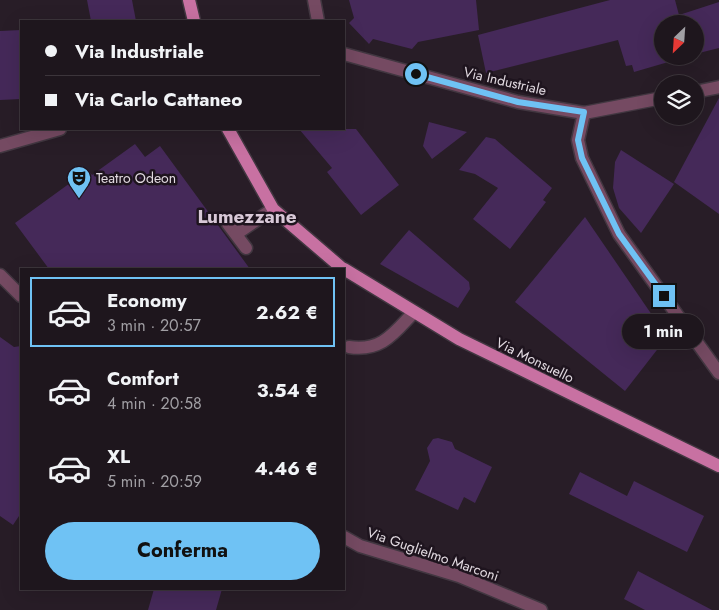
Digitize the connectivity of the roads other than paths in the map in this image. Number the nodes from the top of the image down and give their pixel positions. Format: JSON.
{"nodes":[{"id":1,"x":189,"y":0,"type":"edge"},
{"id":2,"x":314,"y":0,"type":"edge"},
{"id":3,"x":194,"y":20,"type":"edge"},
{"id":4,"x":318,"y":20,"type":"edge"},
{"id":5,"x":345,"y":54,"type":"edge"},
{"id":6,"x":719,"y":87,"type":"edge"},
{"id":7,"x":704,"y":90,"type":"edge"},
{"id":8,"x":654,"y":99,"type":"edge"},
{"id":9,"x":584,"y":112,"type":"junction"},
{"id":10,"x":56,"y":130,"type":"edge"},
{"id":11,"x":229,"y":130,"type":"edge"},
{"id":12,"x":0,"y":146,"type":"edge"},
{"id":13,"x":273,"y":209,"type":"junction"},
{"id":14,"x":246,"y":248,"type":"dead end"},
{"id":15,"x":343,"y":268,"type":"edge"},
{"id":16,"x":345,"y":270,"type":"edge"},
{"id":17,"x":0,"y":275,"type":"edge"},
{"id":18,"x":20,"y":295,"type":"edge"},
{"id":19,"x":414,"y":312,"type":"junction"},
{"id":20,"x":350,"y":347,"type":"dead end"},
{"id":21,"x":719,"y":372,"type":"edge"},
{"id":22,"x":719,"y":466,"type":"edge"},
{"id":23,"x":345,"y":538,"type":"edge"},
{"id":24,"x":541,"y":610,"type":"edge"}],
"edges":[{"from":1,"to":3,"type":"main road"},
{"from":2,"to":4,"type":"street"},
{"from":5,"to":9,"type":"street","name":"Via Industriale"},
{"from":6,"to":7,"type":"street"},
{"from":8,"to":9,"type":"street","name":"Via Industriale"},
{"from":9,"to":21,"type":"street"},
{"from":10,"to":12,"type":"street"},
{"from":11,"to":13,"type":"main road","name":"Via Monsuello"},
{"from":13,"to":14,"type":"street"},
{"from":13,"to":15,"type":"main road","name":"Via Monsuello"},
{"from":16,"to":19,"type":"main road","name":"Via Monsuello"},
{"from":17,"to":18,"type":"street"},
{"from":19,"to":20,"type":"street"},
{"from":19,"to":22,"type":"main road","name":"Via Monsuello"},
{"from":23,"to":24,"type":"street","name":"Via Guglielmo Marconi"}]}
